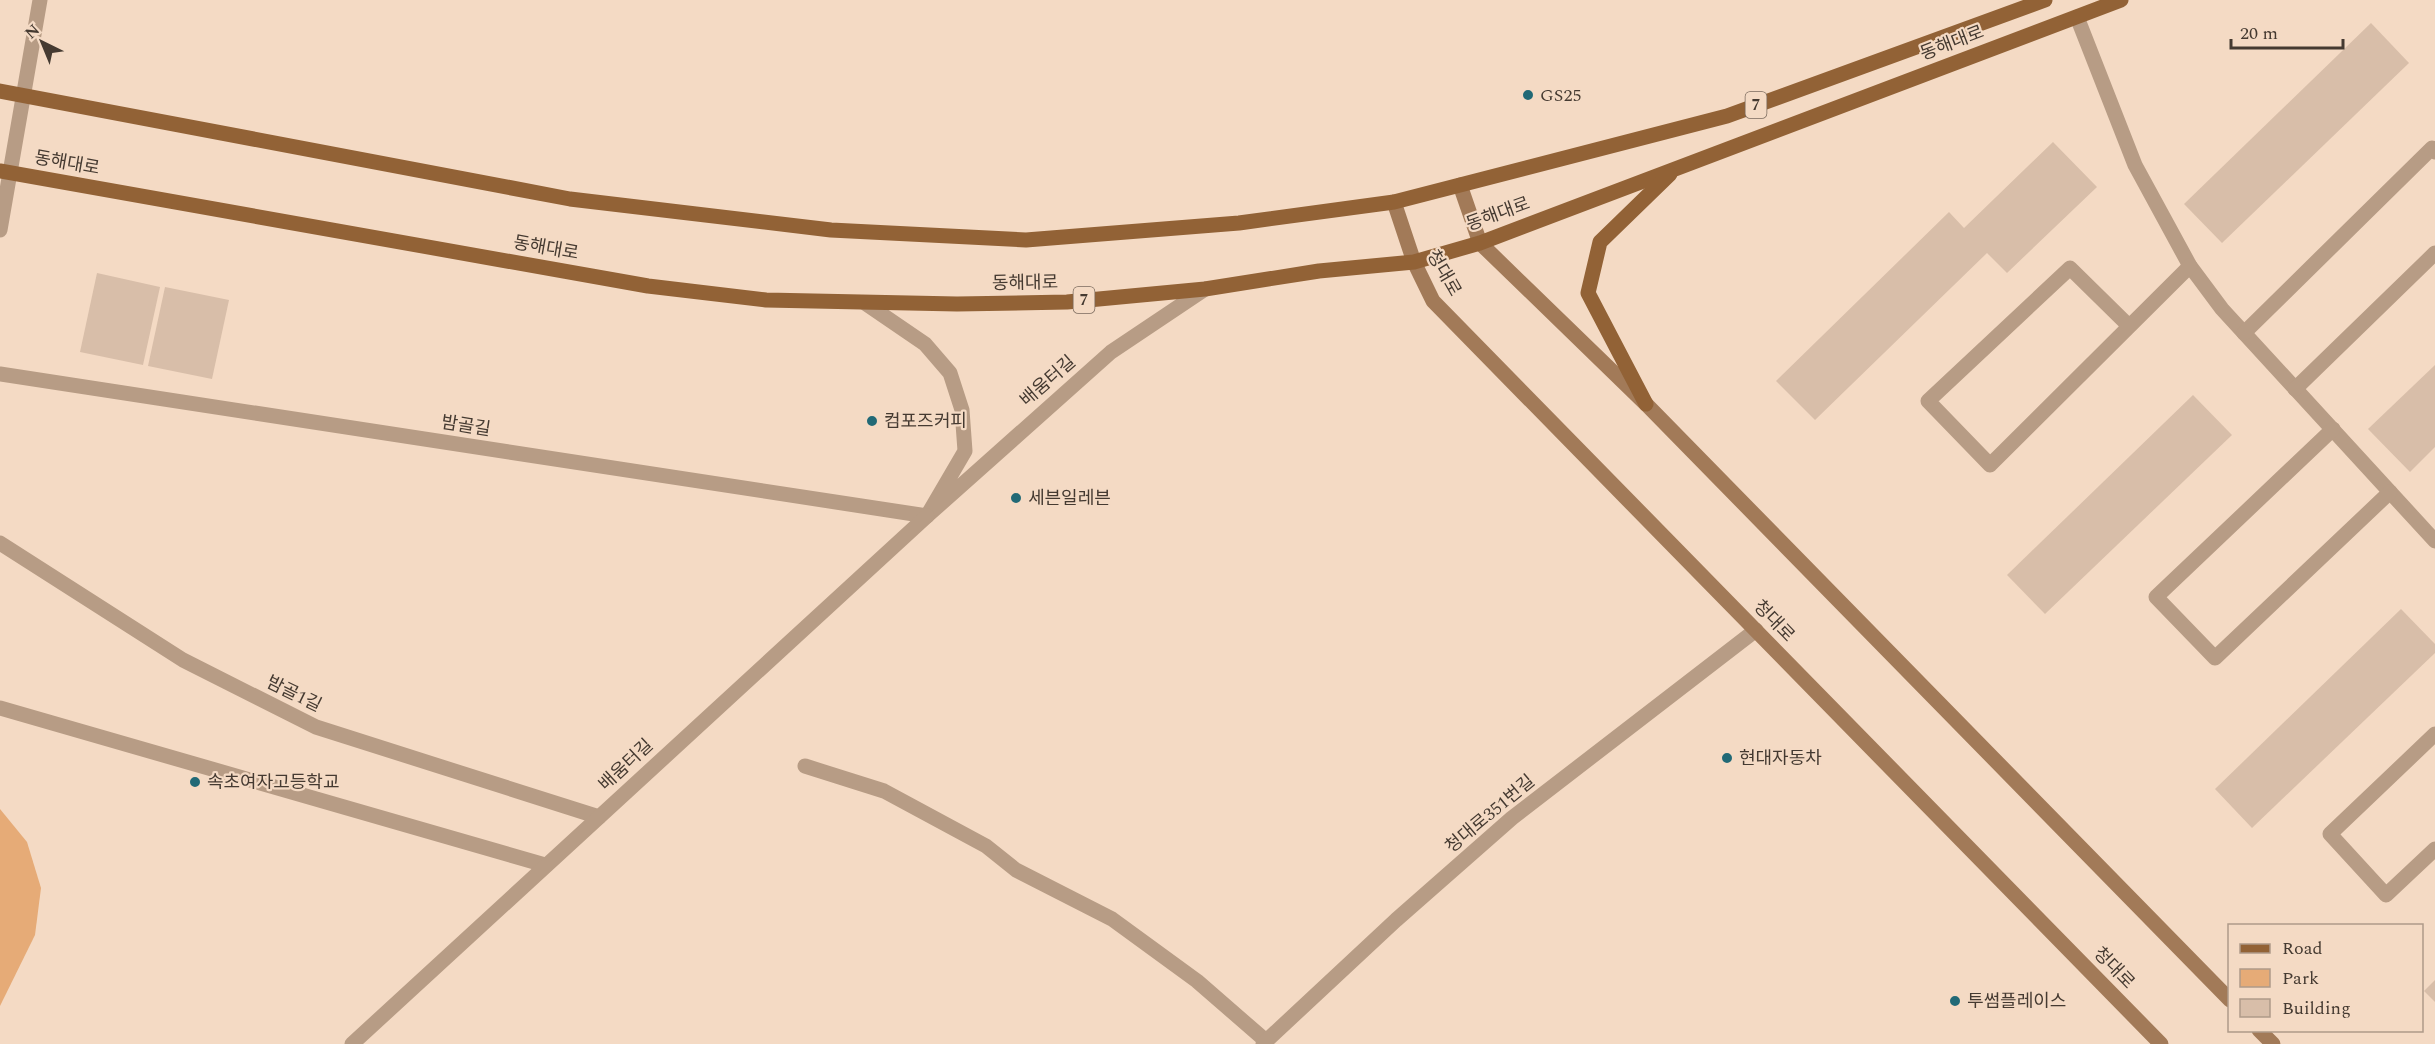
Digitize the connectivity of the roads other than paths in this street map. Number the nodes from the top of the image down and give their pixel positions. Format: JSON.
{"nodes":[{"id":1,"x":40,"y":0,"type":"edge"},
{"id":2,"x":2045,"y":0,"type":"edge"},
{"id":3,"x":2121,"y":0,"type":"edge"},
{"id":4,"x":2077,"y":17,"type":"junction"},
{"id":5,"x":0,"y":91,"type":"edge"},
{"id":6,"x":24,"y":96,"type":"junction"},
{"id":7,"x":2435,"y":152,"type":"edge"},
{"id":8,"x":1674,"y":170,"type":"junction"},
{"id":9,"x":5,"y":172,"type":"edge"},
{"id":10,"x":1460,"y":184,"type":"junction"},
{"id":11,"x":1394,"y":202,"type":"junction"},
{"id":12,"x":0,"y":230,"type":"edge"},
{"id":13,"x":1480,"y":243,"type":"junction"},
{"id":14,"x":2435,"y":253,"type":"edge"},
{"id":15,"x":1414,"y":262,"type":"junction"},
{"id":16,"x":2190,"y":266,"type":"junction"},
{"id":17,"x":1205,"y":289,"type":"junction"},
{"id":18,"x":865,"y":303,"type":"junction"},
{"id":19,"x":2129,"y":326,"type":"junction"},
{"id":20,"x":2244,"y":333,"type":"junction"},
{"id":21,"x":0,"y":374,"type":"edge"},
{"id":22,"x":2295,"y":389,"type":"junction"},
{"id":23,"x":1646,"y":404,"type":"junction"},
{"id":24,"x":2333,"y":429,"type":"junction"},
{"id":25,"x":2390,"y":492,"type":"junction"},
{"id":26,"x":927,"y":516,"type":"junction"},
{"id":27,"x":2434,"y":539,"type":"edge"},
{"id":28,"x":0,"y":543,"type":"edge"},
{"id":29,"x":1756,"y":630,"type":"junction"},
{"id":30,"x":0,"y":708,"type":"edge"},
{"id":31,"x":2435,"y":734,"type":"edge"},
{"id":32,"x":805,"y":766,"type":"dead end"},
{"id":33,"x":598,"y":817,"type":"junction"},
{"id":34,"x":2435,"y":849,"type":"edge"},
{"id":35,"x":545,"y":866,"type":"junction"},
{"id":36,"x":2228,"y":999,"type":"edge"},
{"id":37,"x":2261,"y":1032,"type":"edge"},
{"id":38,"x":1264,"y":1043,"type":"edge"},
{"id":39,"x":352,"y":1044,"type":"edge"},
{"id":40,"x":2162,"y":1044,"type":"edge"},
{"id":41,"x":2273,"y":1044,"type":"edge"}],
"edges":[{"from":1,"to":6,"type":"street"},
{"from":2,"to":10,"type":"main road","name":"동해대로","number":"7"},
{"from":3,"to":4,"type":"main road","name":"동해대로","number":"7"},
{"from":4,"to":8,"type":"main road","name":"동해대로","number":"7"},
{"from":4,"to":16,"type":"street"},
{"from":5,"to":6,"type":"main road","name":"동해대로","number":"7"},
{"from":6,"to":9,"type":"street"},
{"from":6,"to":11,"type":"main road","name":"동해대로","number":"7"},
{"from":7,"to":20,"type":"street"},
{"from":8,"to":13,"type":"main road","name":"동해대로","number":"7"},
{"from":8,"to":23,"type":"main road"},
{"from":9,"to":12,"type":"street"},
{"from":9,"to":18,"type":"main road","name":"동해대로","number":"7"},
{"from":10,"to":11,"type":"main road","name":"동해대로","number":"7"},
{"from":10,"to":13,"type":"street"},
{"from":11,"to":15,"type":"street","name":"청대로"},
{"from":13,"to":15,"type":"main road","name":"동해대로","number":"7"},
{"from":13,"to":23,"type":"street"},
{"from":14,"to":22,"type":"street"},
{"from":15,"to":17,"type":"main road","name":"동해대로","number":"7"},
{"from":15,"to":29,"type":"street","name":"청대로"},
{"from":16,"to":19,"type":"street"},
{"from":16,"to":20,"type":"street"},
{"from":17,"to":18,"type":"main road","name":"동해대로","number":"7"},
{"from":17,"to":26,"type":"street","name":"배움터길"},
{"from":18,"to":26,"type":"street","name":"배움터길"},
{"from":19,"to":19,"type":"street"},
{"from":20,"to":22,"type":"street"},
{"from":21,"to":26,"type":"street","name":"밤골길"},
{"from":22,"to":24,"type":"street"},
{"from":23,"to":36,"type":"street"},
{"from":24,"to":25,"type":"street"},
{"from":24,"to":25,"type":"street"},
{"from":25,"to":27,"type":"street"},
{"from":26,"to":33,"type":"street","name":"배움터길"},
{"from":28,"to":33,"type":"street","name":"밤골1길"},
{"from":29,"to":38,"type":"street","name":"청대로351번길"},
{"from":29,"to":40,"type":"street","name":"청대로"},
{"from":30,"to":35,"type":"street"},
{"from":31,"to":34,"type":"street"},
{"from":32,"to":38,"type":"street"},
{"from":33,"to":35,"type":"street","name":"배움터길"},
{"from":35,"to":39,"type":"street","name":"배움터길"},
{"from":37,"to":41,"type":"street"}]}
